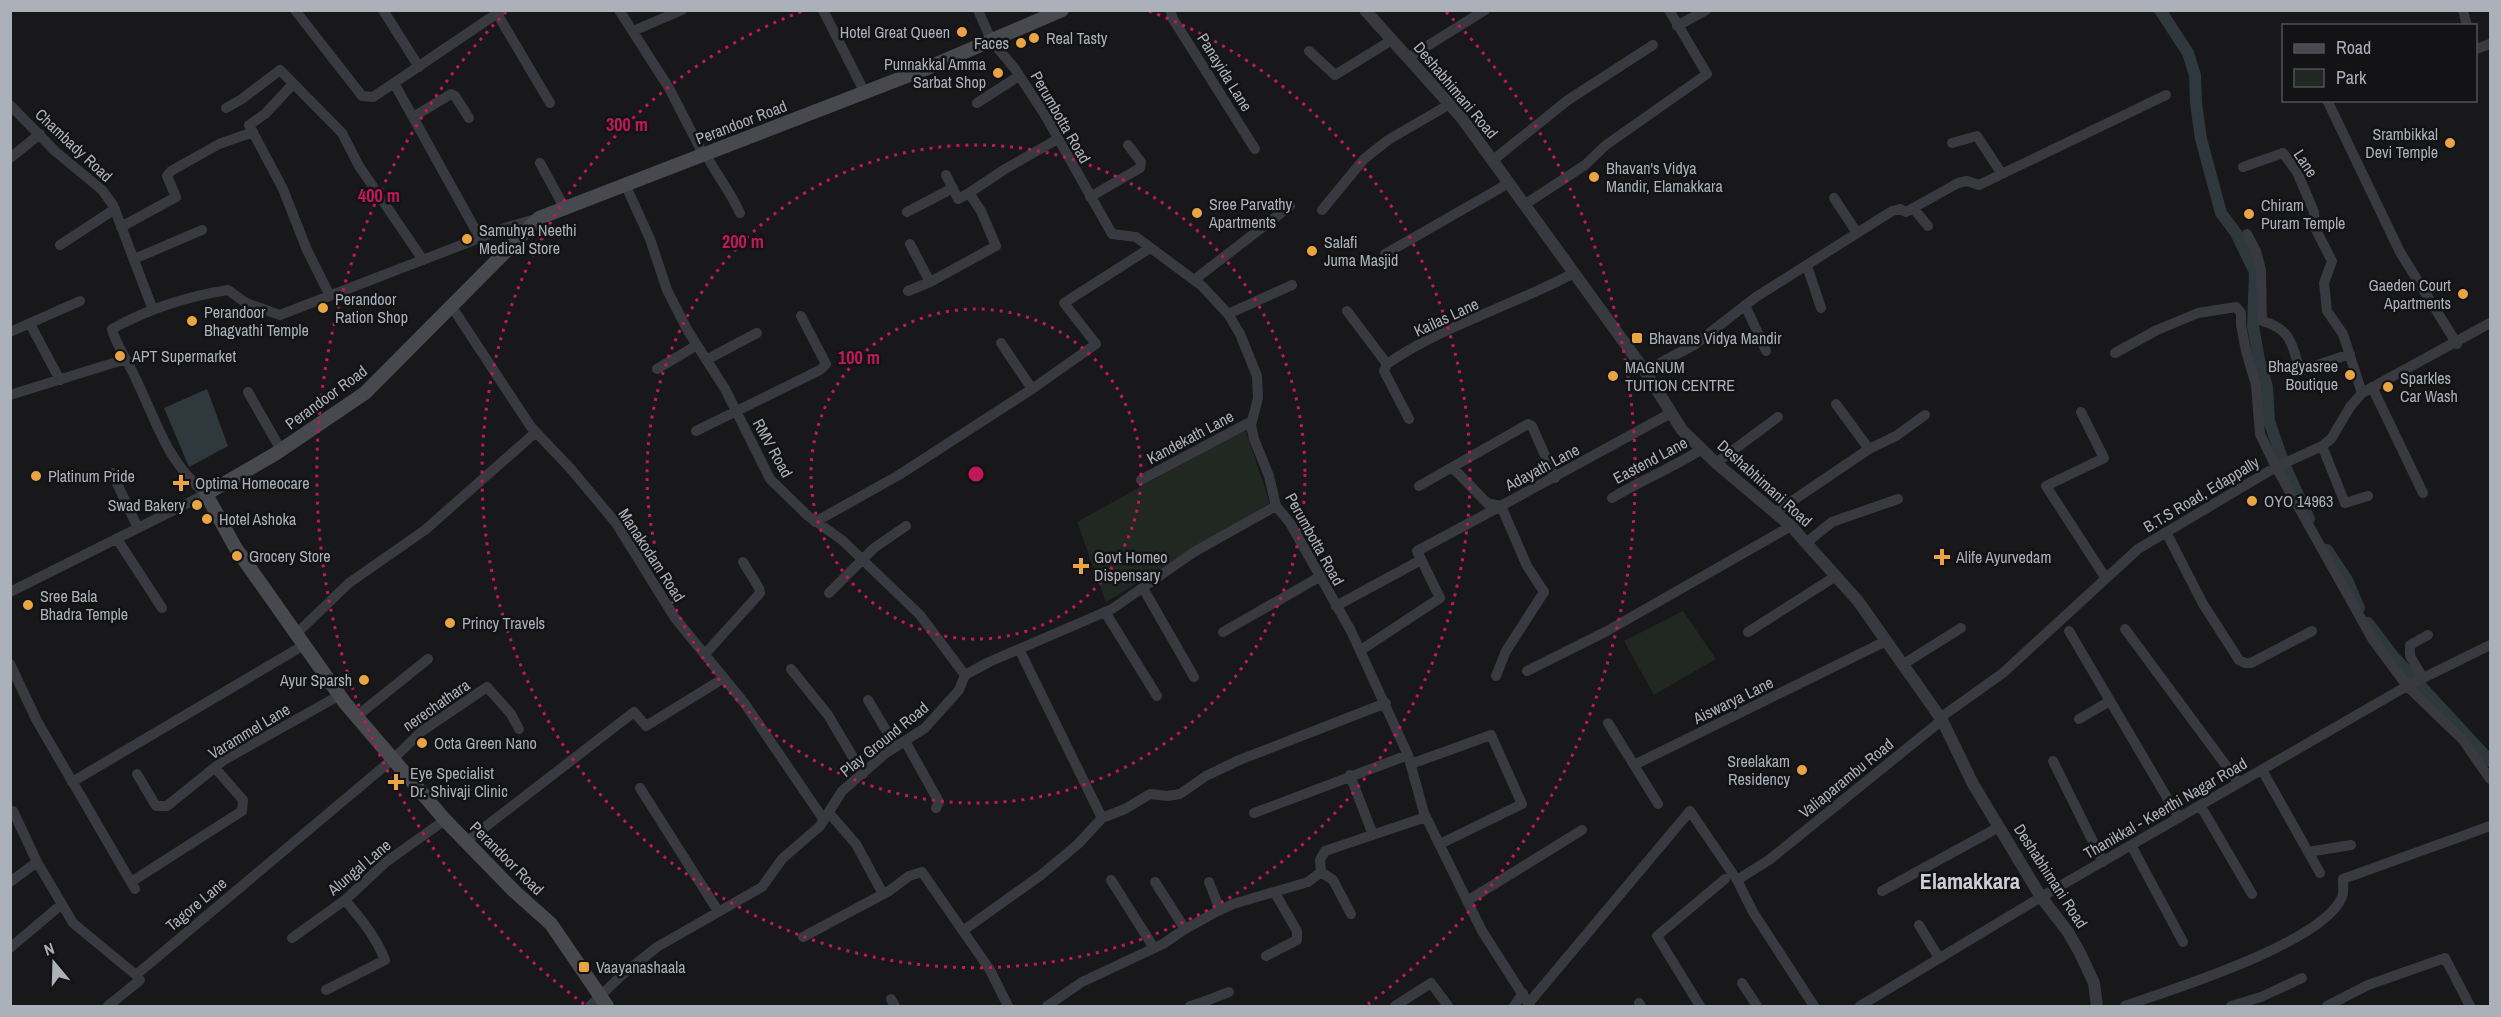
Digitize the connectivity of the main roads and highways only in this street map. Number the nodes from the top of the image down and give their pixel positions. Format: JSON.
{"nodes":[{"id":1,"x":1062,"y":10,"type":"edge"},
{"id":2,"x":599,"y":1003,"type":"edge"}],
"edges":[{"from":1,"to":2,"type":"main road","name":"Perandoor Road"}]}
